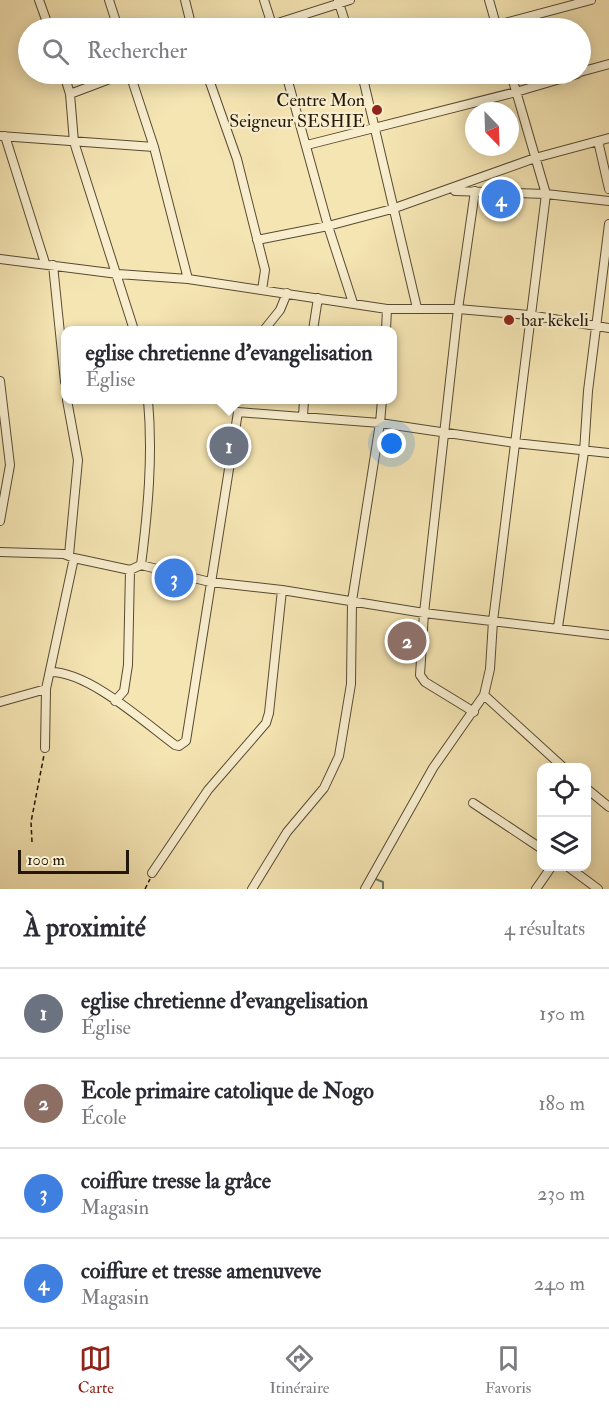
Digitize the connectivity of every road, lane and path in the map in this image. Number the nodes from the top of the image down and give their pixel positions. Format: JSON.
{"nodes":[{"id":1,"x":39,"y":0,"type":"edge"},
{"id":2,"x":109,"y":0,"type":"edge"},
{"id":3,"x":185,"y":0,"type":"edge"},
{"id":4,"x":264,"y":0,"type":"edge"},
{"id":5,"x":350,"y":0,"type":"edge"},
{"id":6,"x":489,"y":0,"type":"edge"},
{"id":7,"x":591,"y":0,"type":"edge"},
{"id":8,"x":338,"y":2,"type":"edge"},
{"id":9,"x":45,"y":18,"type":"edge"},
{"id":10,"x":115,"y":18,"type":"edge"},
{"id":11,"x":190,"y":18,"type":"edge"},
{"id":12,"x":269,"y":18,"type":"edge"},
{"id":13,"x":296,"y":18,"type":"edge"},
{"id":14,"x":344,"y":18,"type":"edge"},
{"id":15,"x":494,"y":18,"type":"edge"},
{"id":16,"x":528,"y":18,"type":"edge"},
{"id":17,"x":609,"y":64,"type":"edge"},
{"id":18,"x":591,"y":69,"type":"edge"},
{"id":19,"x":67,"y":84,"type":"edge"},
{"id":20,"x":96,"y":84,"type":"edge"},
{"id":21,"x":133,"y":84,"type":"edge"},
{"id":22,"x":211,"y":84,"type":"edge"},
{"id":23,"x":289,"y":84,"type":"edge"},
{"id":24,"x":365,"y":84,"type":"edge"},
{"id":25,"x":513,"y":84,"type":"edge"},
{"id":26,"x":543,"y":84,"type":"edge"},
{"id":27,"x":516,"y":92,"type":"junction"},
{"id":28,"x":70,"y":94,"type":"junction"},
{"id":29,"x":377,"y":128,"type":"junction"},
{"id":30,"x":2,"y":136,"type":"edge"},
{"id":31,"x":609,"y":138,"type":"edge"},
{"id":32,"x":598,"y":141,"type":"junction"},
{"id":33,"x":74,"y":142,"type":"junction"},
{"id":34,"x":307,"y":145,"type":"junction"},
{"id":35,"x":154,"y":147,"type":"junction"},
{"id":36,"x":535,"y":158,"type":"junction"},
{"id":37,"x":609,"y":189,"type":"edge"},
{"id":38,"x":475,"y":190,"type":"junction"},
{"id":39,"x":448,"y":191,"type":"junction"},
{"id":40,"x":546,"y":194,"type":"junction"},
{"id":41,"x":609,"y":201,"type":"edge"},
{"id":42,"x":392,"y":209,"type":"junction"},
{"id":43,"x":609,"y":224,"type":"edge"},
{"id":44,"x":328,"y":226,"type":"junction"},
{"id":45,"x":257,"y":240,"type":"junction"},
{"id":46,"x":0,"y":259,"type":"edge"},
{"id":47,"x":49,"y":264,"type":"junction"},
{"id":48,"x":118,"y":274,"type":"junction"},
{"id":49,"x":188,"y":279,"type":"junction"},
{"id":50,"x":262,"y":290,"type":"junction"},
{"id":51,"x":287,"y":293,"type":"junction"},
{"id":52,"x":318,"y":298,"type":"junction"},
{"id":53,"x":353,"y":303,"type":"junction"},
{"id":54,"x":417,"y":308,"type":"junction"},
{"id":55,"x":387,"y":309,"type":"junction"},
{"id":56,"x":458,"y":309,"type":"junction"},
{"id":57,"x":529,"y":315,"type":"junction"},
{"id":58,"x":596,"y":325,"type":"junction"},
{"id":59,"x":133,"y":326,"type":"edge"},
{"id":60,"x":267,"y":326,"type":"edge"},
{"id":61,"x":314,"y":326,"type":"edge"},
{"id":62,"x":386,"y":326,"type":"edge"},
{"id":63,"x":609,"y":328,"type":"edge"},
{"id":64,"x":61,"y":347,"type":"edge"},
{"id":65,"x":0,"y":381,"type":"edge"},
{"id":66,"x":68,"y":404,"type":"edge"},
{"id":67,"x":148,"y":404,"type":"edge"},
{"id":68,"x":304,"y":404,"type":"edge"},
{"id":69,"x":382,"y":404,"type":"edge"},
{"id":70,"x":303,"y":417,"type":"junction"},
{"id":71,"x":380,"y":423,"type":"junction"},
{"id":72,"x":446,"y":432,"type":"junction"},
{"id":73,"x":515,"y":443,"type":"junction"},
{"id":74,"x":584,"y":452,"type":"junction"},
{"id":75,"x":609,"y":453,"type":"edge"},
{"id":76,"x":0,"y":521,"type":"edge"},
{"id":77,"x":0,"y":552,"type":"edge"},
{"id":78,"x":71,"y":557,"type":"junction"},
{"id":79,"x":141,"y":565,"type":"junction"},
{"id":80,"x":130,"y":570,"type":"junction"},
{"id":81,"x":210,"y":582,"type":"junction"},
{"id":82,"x":282,"y":590,"type":"junction"},
{"id":83,"x":352,"y":601,"type":"junction"},
{"id":84,"x":424,"y":614,"type":"junction"},
{"id":85,"x":493,"y":621,"type":"junction"},
{"id":86,"x":558,"y":627,"type":"junction"},
{"id":87,"x":609,"y":635,"type":"edge"},
{"id":88,"x":51,"y":672,"type":"junction"},
{"id":89,"x":46,"y":689,"type":"junction"},
{"id":90,"x":484,"y":695,"type":"junction"},
{"id":91,"x":115,"y":701,"type":"junction"},
{"id":92,"x":0,"y":702,"type":"edge"},
{"id":93,"x":474,"y":712,"type":"junction"},
{"id":94,"x":45,"y":748,"type":"joint"},
{"id":95,"x":559,"y":763,"type":"edge"},
{"id":96,"x":591,"y":792,"type":"edge"},
{"id":97,"x":473,"y":804,"type":"dead end"},
{"id":98,"x":609,"y":807,"type":"edge"},
{"id":99,"x":32,"y":842,"type":"dead end"},
{"id":100,"x":537,"y":846,"type":"edge"},
{"id":101,"x":549,"y":871,"type":"edge"},
{"id":102,"x":573,"y":871,"type":"edge"},
{"id":103,"x":152,"y":873,"type":"joint"},
{"id":104,"x":145,"y":889,"type":"edge"},
{"id":105,"x":252,"y":889,"type":"edge"},
{"id":106,"x":364,"y":889,"type":"edge"},
{"id":107,"x":536,"y":889,"type":"edge"},
{"id":108,"x":598,"y":889,"type":"edge"}],
"edges":[{"from":1,"to":9,"type":"street"},
{"from":2,"to":10,"type":"street"},
{"from":3,"to":11,"type":"street"},
{"from":4,"to":12,"type":"street"},
{"from":5,"to":8,"type":"street"},
{"from":6,"to":15,"type":"street"},
{"from":7,"to":16,"type":"street"},
{"from":8,"to":13,"type":"street"},
{"from":8,"to":14,"type":"street"},
{"from":17,"to":18,"type":"street"},
{"from":19,"to":28,"type":"street"},
{"from":20,"to":28,"type":"street"},
{"from":21,"to":35,"type":"street"},
{"from":22,"to":45,"type":"street"},
{"from":23,"to":34,"type":"street"},
{"from":24,"to":29,"type":"street"},
{"from":25,"to":27,"type":"street"},
{"from":26,"to":27,"type":"street"},
{"from":27,"to":29,"type":"street"},
{"from":27,"to":36,"type":"street"},
{"from":28,"to":33,"type":"street"},
{"from":29,"to":34,"type":"street"},
{"from":29,"to":42,"type":"street"},
{"from":30,"to":33,"type":"street"},
{"from":30,"to":47,"type":"street"},
{"from":31,"to":32,"type":"street"},
{"from":32,"to":36,"type":"street"},
{"from":32,"to":37,"type":"street"},
{"from":33,"to":35,"type":"street"},
{"from":33,"to":48,"type":"street"},
{"from":34,"to":44,"type":"street"},
{"from":35,"to":49,"type":"street"},
{"from":36,"to":39,"type":"street"},
{"from":36,"to":40,"type":"street"},
{"from":38,"to":39,"type":"street"},
{"from":38,"to":40,"type":"street"},
{"from":38,"to":56,"type":"street"},
{"from":39,"to":42,"type":"street"},
{"from":40,"to":41,"type":"street"},
{"from":40,"to":57,"type":"street"},
{"from":42,"to":44,"type":"street"},
{"from":42,"to":54,"type":"street"},
{"from":43,"to":58,"type":"street"},
{"from":44,"to":45,"type":"street"},
{"from":44,"to":53,"type":"street"},
{"from":45,"to":50,"type":"street"},
{"from":46,"to":47,"type":"street"},
{"from":47,"to":48,"type":"street"},
{"from":47,"to":64,"type":"street"},
{"from":48,"to":49,"type":"street"},
{"from":48,"to":59,"type":"street"},
{"from":49,"to":50,"type":"street"},
{"from":50,"to":51,"type":"street"},
{"from":51,"to":52,"type":"street"},
{"from":51,"to":60,"type":"street"},
{"from":52,"to":53,"type":"street"},
{"from":52,"to":61,"type":"street"},
{"from":53,"to":55,"type":"street"},
{"from":54,"to":55,"type":"street"},
{"from":54,"to":56,"type":"street"},
{"from":55,"to":62,"type":"street"},
{"from":56,"to":57,"type":"street"},
{"from":56,"to":72,"type":"street"},
{"from":57,"to":58,"type":"street"},
{"from":57,"to":73,"type":"street"},
{"from":58,"to":63,"type":"street"},
{"from":58,"to":74,"type":"street"},
{"from":65,"to":76,"type":"street"},
{"from":66,"to":78,"type":"street"},
{"from":67,"to":79,"type":"street"},
{"from":68,"to":70,"type":"street"},
{"from":69,"to":71,"type":"street"},
{"from":70,"to":71,"type":"street"},
{"from":70,"to":81,"type":"street"},
{"from":71,"to":72,"type":"street"},
{"from":71,"to":83,"type":"street"},
{"from":72,"to":73,"type":"street"},
{"from":72,"to":84,"type":"street"},
{"from":73,"to":74,"type":"street"},
{"from":73,"to":85,"type":"street"},
{"from":74,"to":75,"type":"street"},
{"from":74,"to":86,"type":"street"},
{"from":77,"to":78,"type":"street"},
{"from":78,"to":80,"type":"street"},
{"from":78,"to":88,"type":"street"},
{"from":79,"to":80,"type":"street"},
{"from":79,"to":81,"type":"street"},
{"from":80,"to":91,"type":"street"},
{"from":81,"to":82,"type":"street"},
{"from":81,"to":91,"type":"street"},
{"from":82,"to":83,"type":"street"},
{"from":82,"to":103,"type":"street"},
{"from":83,"to":84,"type":"street"},
{"from":83,"to":105,"type":"street"},
{"from":84,"to":85,"type":"street"},
{"from":84,"to":93,"type":"street"},
{"from":85,"to":86,"type":"street"},
{"from":85,"to":90,"type":"street"},
{"from":86,"to":87,"type":"street"},
{"from":88,"to":89,"type":"street"},
{"from":88,"to":91,"type":"street"},
{"from":89,"to":92,"type":"street"},
{"from":89,"to":94,"type":"street"},
{"from":90,"to":93,"type":"street"},
{"from":90,"to":95,"type":"street"},
{"from":93,"to":106,"type":"street"},
{"from":94,"to":99,"type":"path"},
{"from":96,"to":98,"type":"street"},
{"from":97,"to":100,"type":"street"},
{"from":101,"to":107,"type":"street"},
{"from":102,"to":108,"type":"street"},
{"from":103,"to":104,"type":"path"}]}
